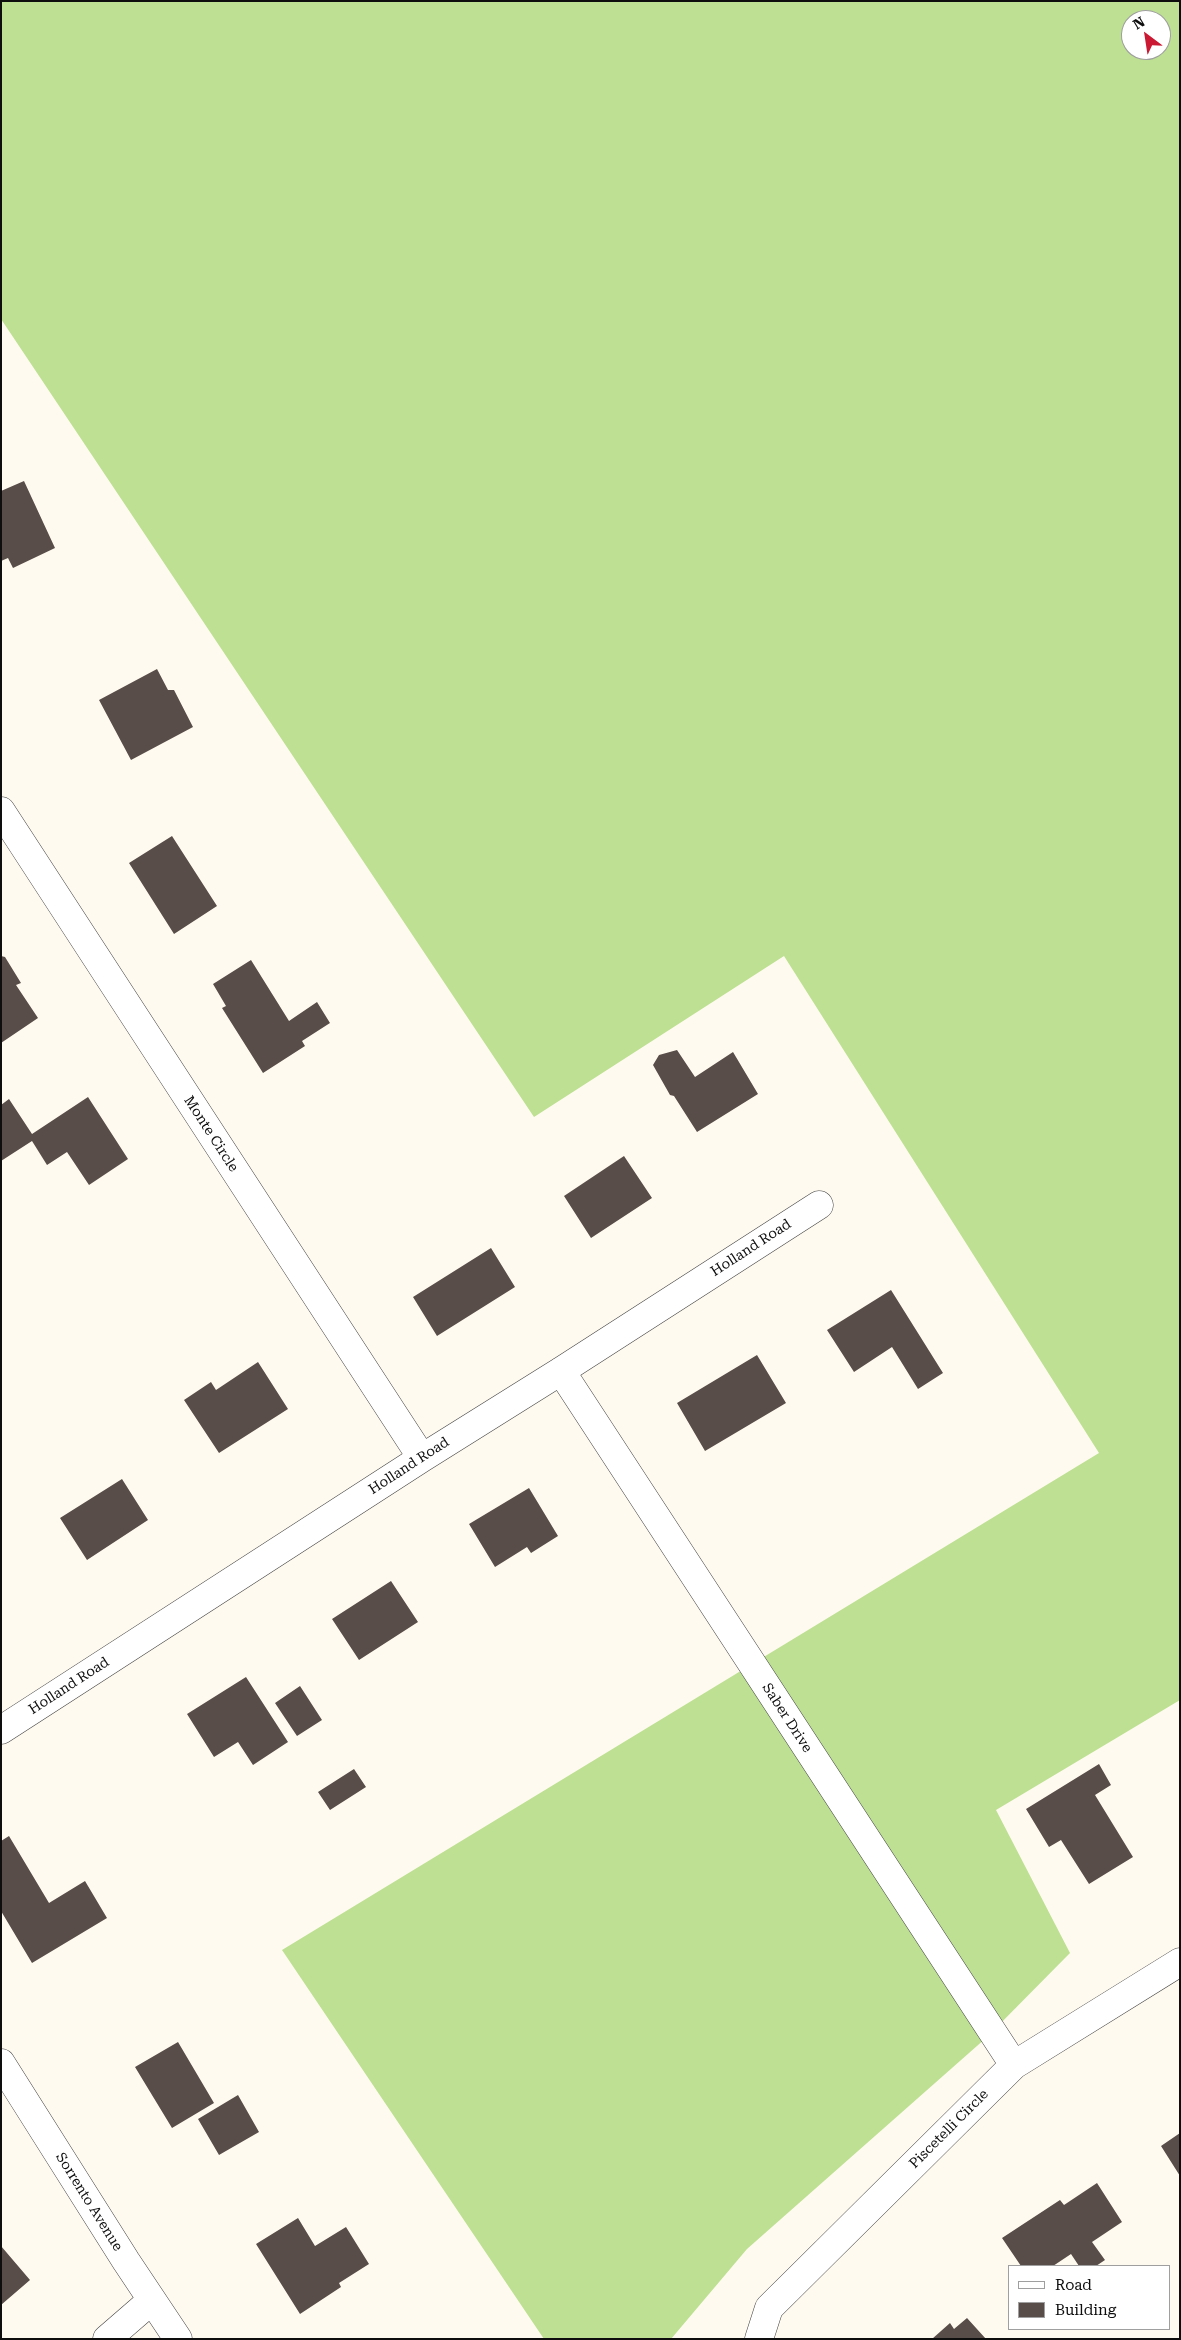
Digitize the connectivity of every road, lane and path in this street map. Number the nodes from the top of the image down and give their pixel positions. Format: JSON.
{"nodes":[{"id":1,"x":1,"y":811,"type":"edge"},
{"id":2,"x":819,"y":1205,"type":"dead end"},
{"id":3,"x":561,"y":1371,"type":"junction"},
{"id":4,"x":422,"y":1458,"type":"junction"},
{"id":5,"x":1,"y":1730,"type":"edge"},
{"id":6,"x":1180,"y":1962,"type":"edge"},
{"id":7,"x":1,"y":2063,"type":"edge"},
{"id":8,"x":1014,"y":2065,"type":"junction"},
{"id":9,"x":152,"y":2300,"type":"junction"},
{"id":10,"x":107,"y":2339,"type":"edge"},
{"id":11,"x":178,"y":2339,"type":"edge"},
{"id":12,"x":759,"y":2339,"type":"edge"}],
"edges":[{"from":1,"to":4,"type":"street","name":"Monte Circle"},
{"from":2,"to":3,"type":"street","name":"Holland Road"},
{"from":3,"to":4,"type":"street","name":"Holland Road"},
{"from":3,"to":8,"type":"street","name":"Saber Drive"},
{"from":4,"to":5,"type":"street","name":"Holland Road"},
{"from":6,"to":8,"type":"street","name":"Piscetelli Circle"},
{"from":7,"to":9,"type":"street","name":"Sorrento Avenue"},
{"from":8,"to":12,"type":"street","name":"Piscetelli Circle"},
{"from":9,"to":10,"type":"street"},
{"from":9,"to":11,"type":"street","name":"Sorrento Avenue"}]}
